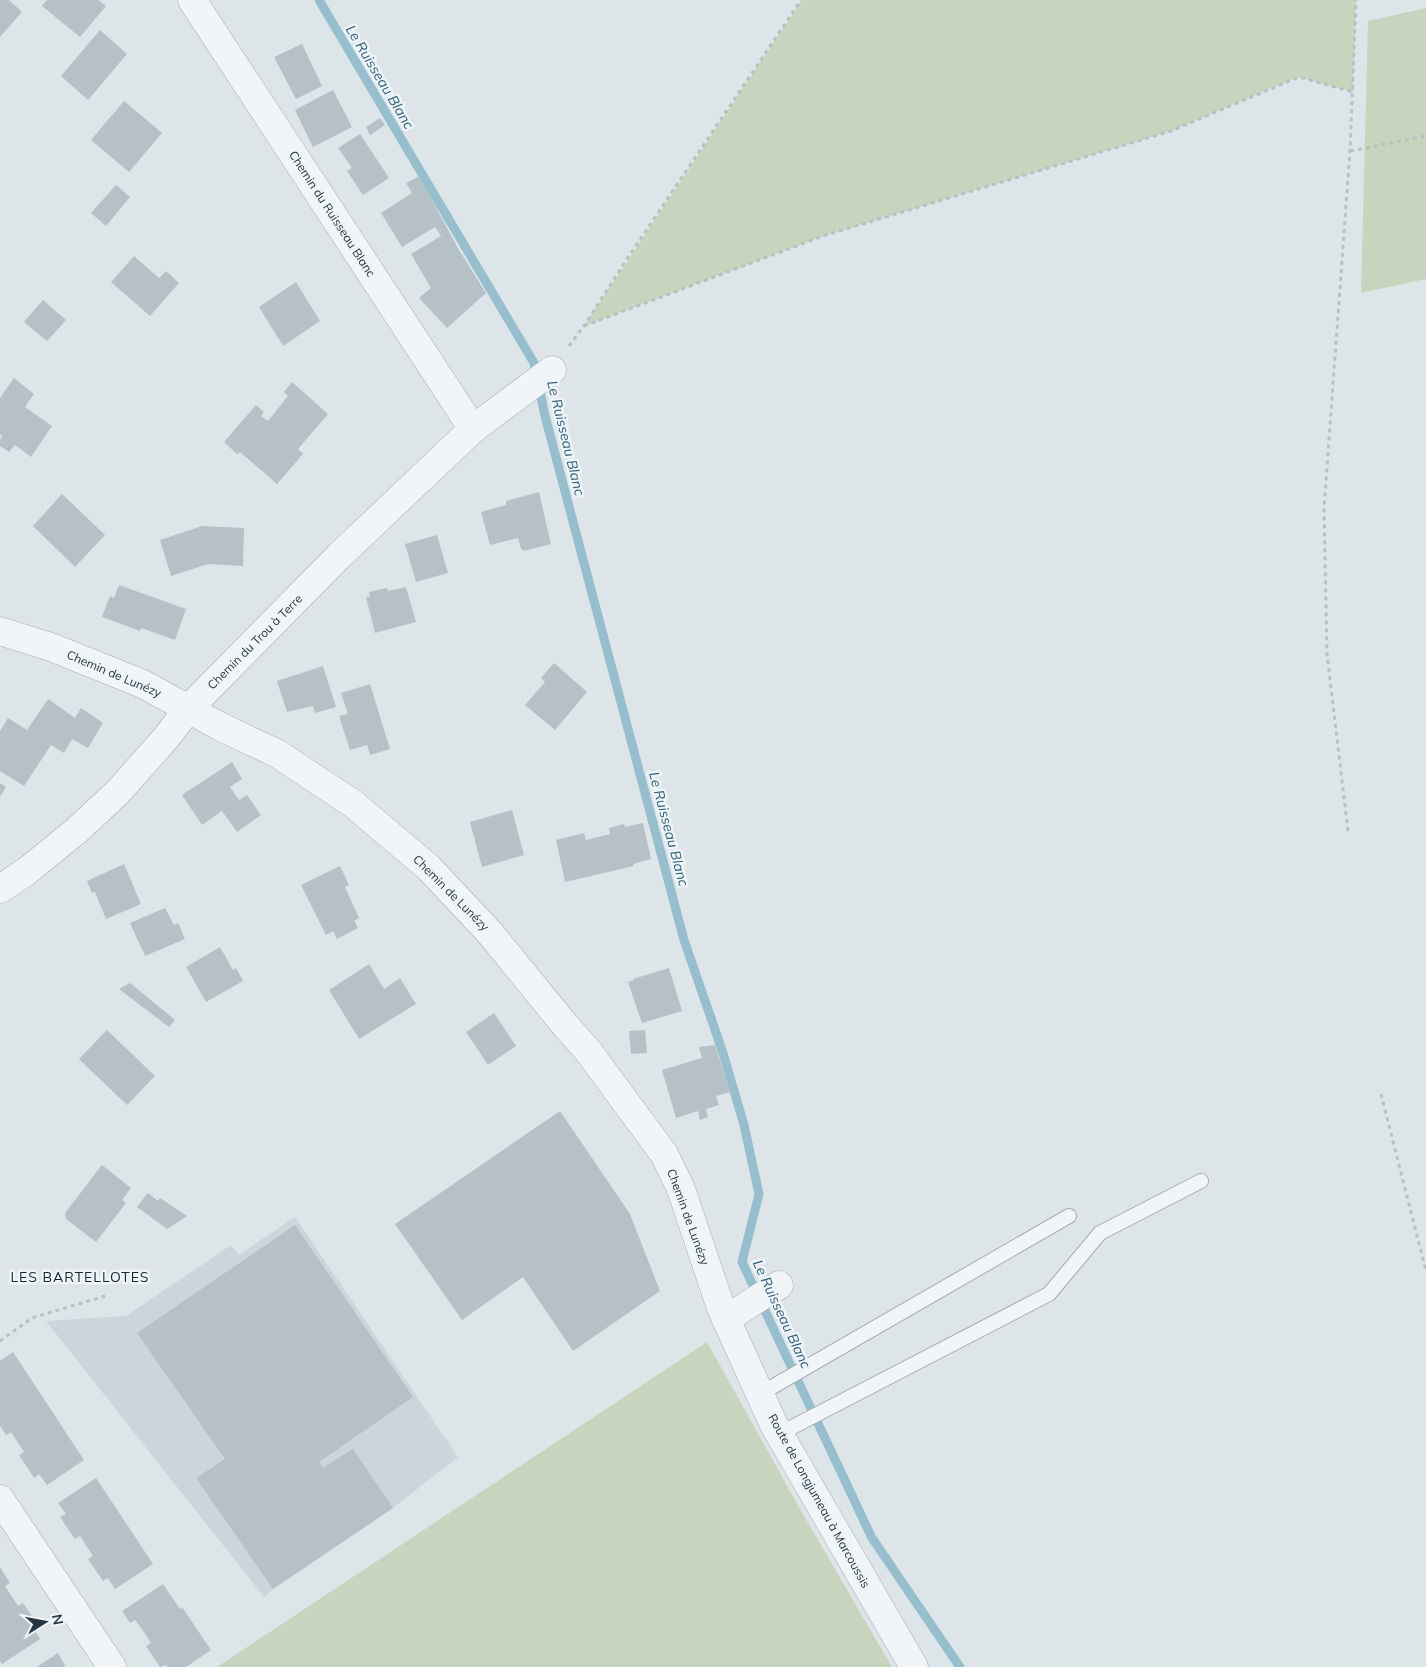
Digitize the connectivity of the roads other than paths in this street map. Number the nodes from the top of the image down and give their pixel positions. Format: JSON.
{"nodes":[{"id":1,"x":192,"y":0,"type":"edge"},
{"id":2,"x":552,"y":370,"type":"road end"},
{"id":3,"x":473,"y":429,"type":"junction"},
{"id":4,"x":0,"y":630,"type":"edge"},
{"id":5,"x":189,"y":708,"type":"junction"},
{"id":6,"x":0,"y":889,"type":"edge"},
{"id":7,"x":1201,"y":1181,"type":"dead end"},
{"id":8,"x":1069,"y":1216,"type":"dead end"},
{"id":9,"x":779,"y":1285,"type":"dead end"},
{"id":10,"x":729,"y":1325,"type":"junction"},
{"id":11,"x":760,"y":1394,"type":"junction"},
{"id":12,"x":779,"y":1434,"type":"junction"},
{"id":13,"x":4,"y":1514,"type":"edge"},
{"id":14,"x":112,"y":1667,"type":"edge"},
{"id":15,"x":914,"y":1667,"type":"edge"}],
"edges":[{"from":1,"to":3,"type":"street","name":"Chemin du Ruisseau Blanc"},
{"from":2,"to":3,"type":"street","name":"Chemin du Trou à Terre"},
{"from":3,"to":5,"type":"street","name":"Chemin du Trou à Terre"},
{"from":4,"to":5,"type":"street","name":"Chemin de Lunézy"},
{"from":5,"to":6,"type":"street","name":"Chemin du Trou à Terre"},
{"from":5,"to":10,"type":"street","name":"Chemin de Lunézy"},
{"from":7,"to":12,"type":"lane"},
{"from":8,"to":11,"type":"lane"},
{"from":9,"to":10,"type":"street"},
{"from":10,"to":11,"type":"street","name":"Route de Longjumeau à Marcoussis"},
{"from":11,"to":12,"type":"street","name":"Route de Longjumeau à Marcoussis"},
{"from":12,"to":15,"type":"street","name":"Route de Longjumeau à Marcoussis"},
{"from":13,"to":14,"type":"street"}]}
